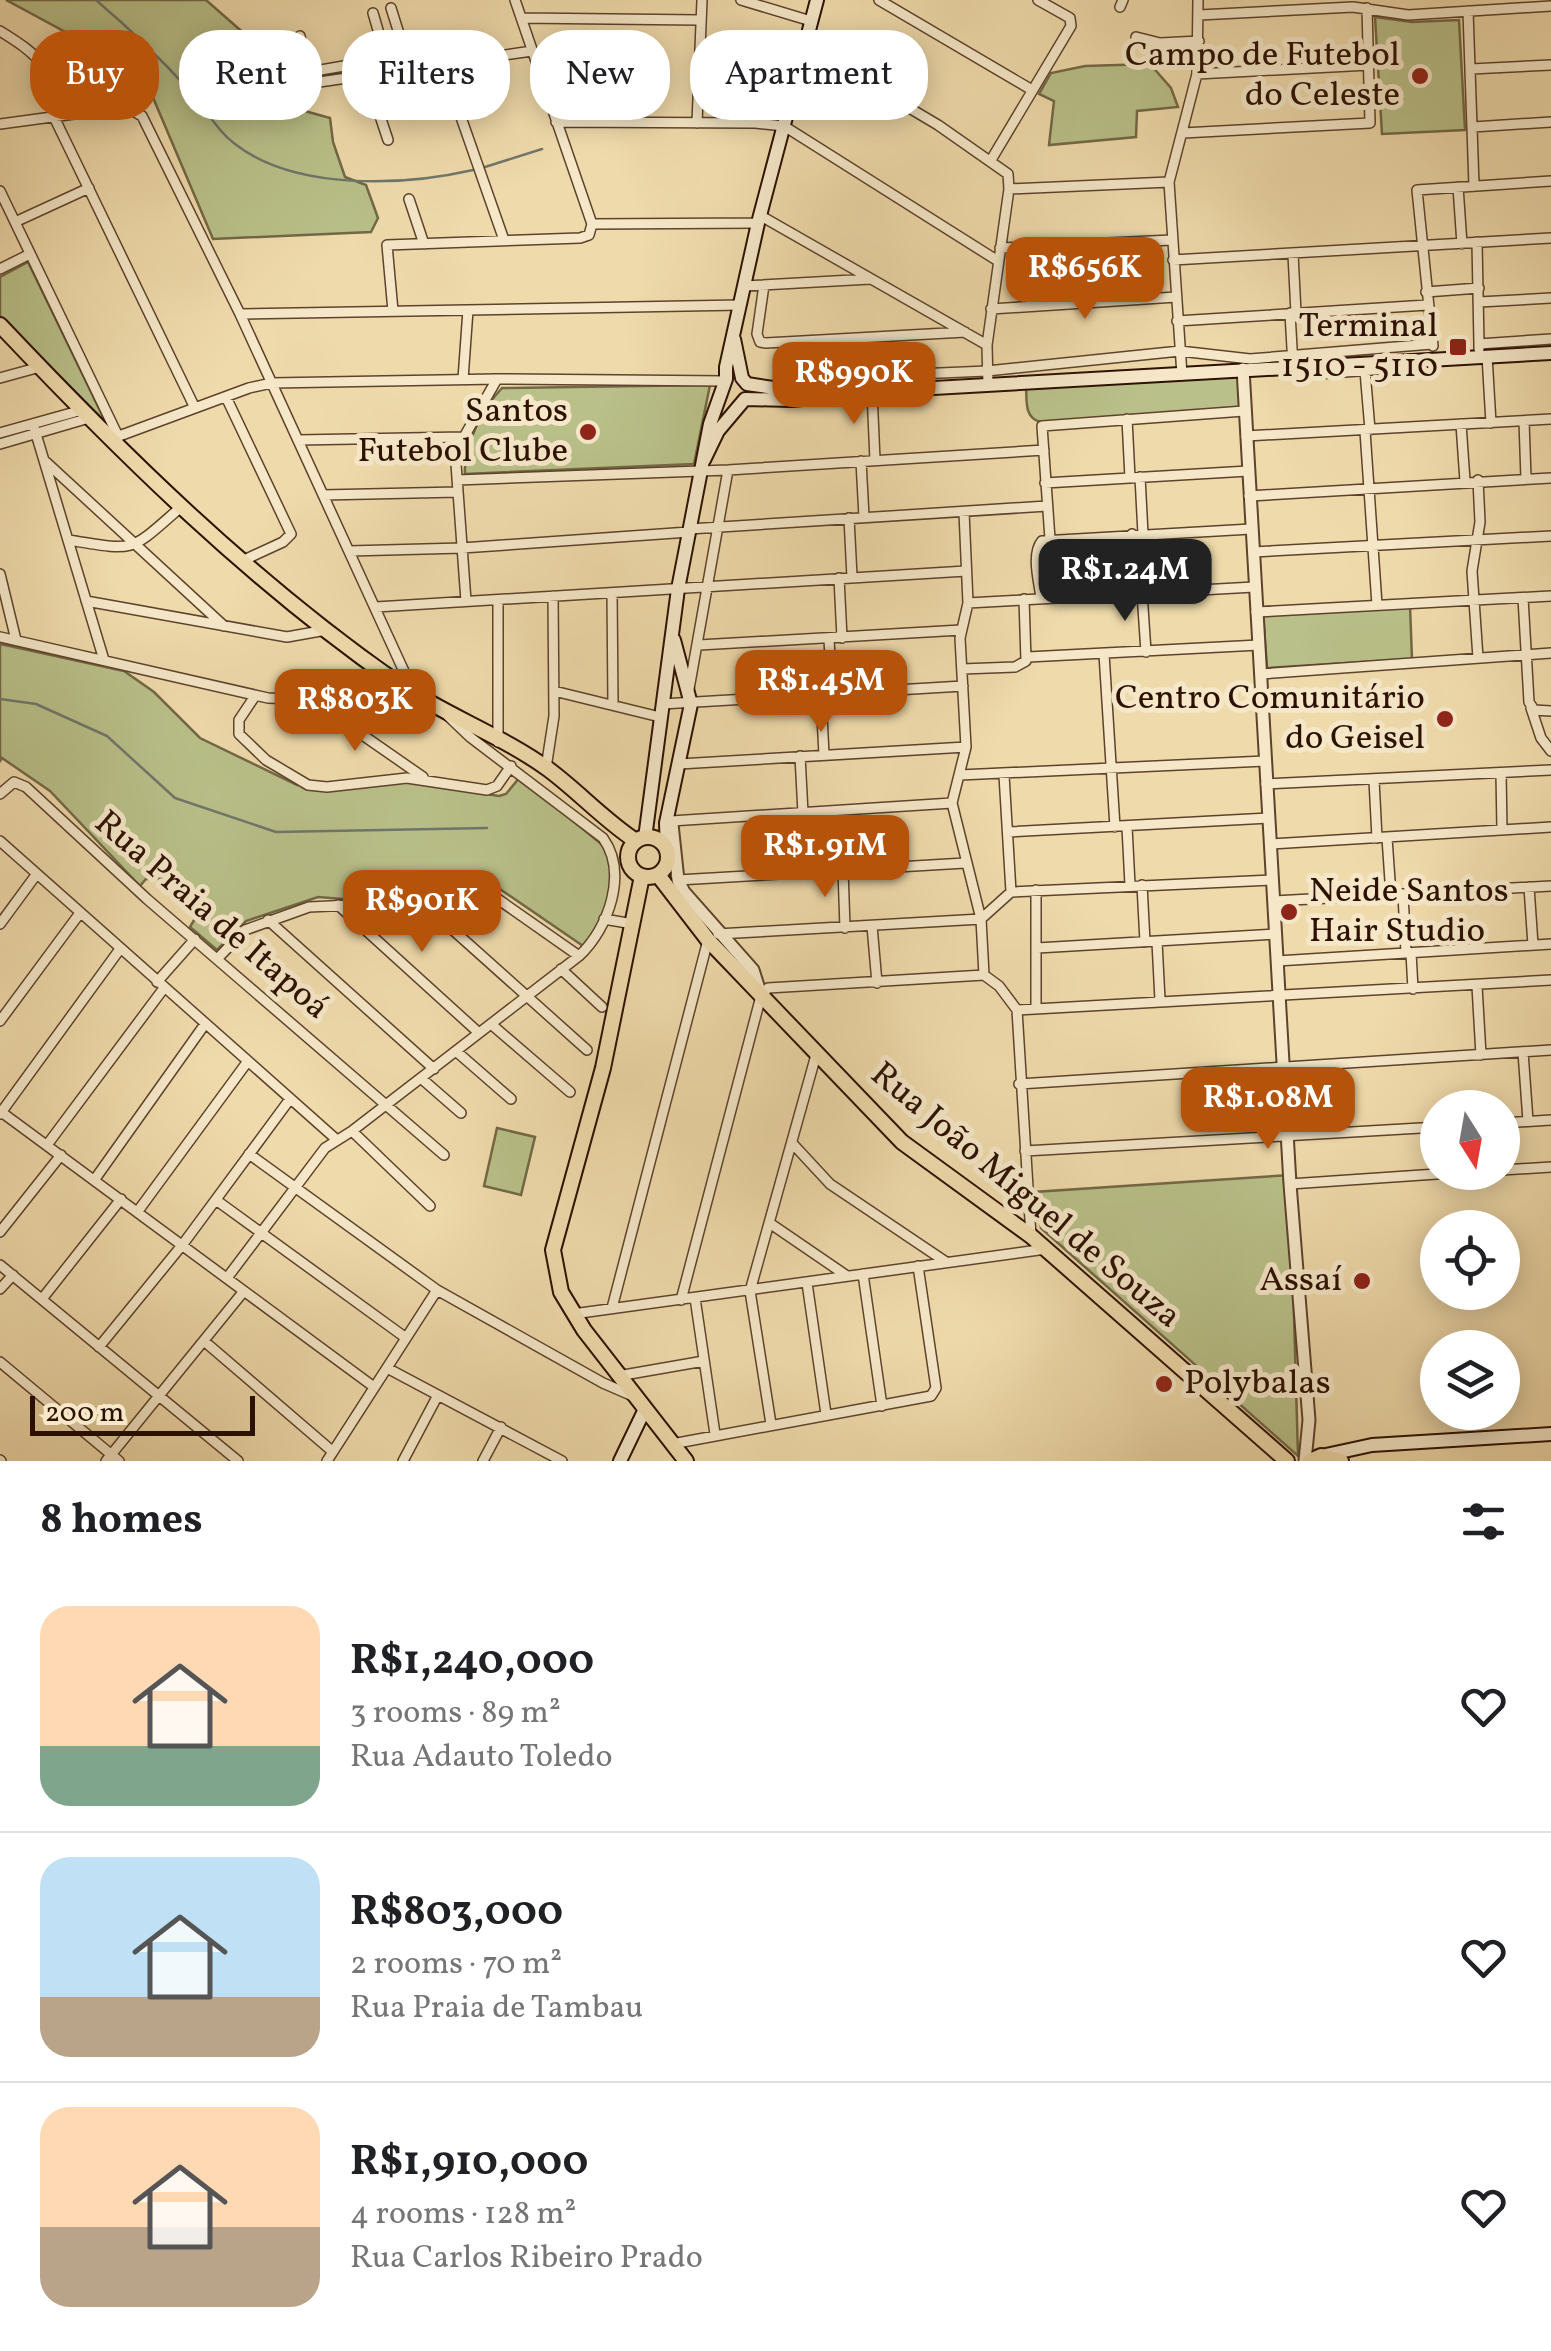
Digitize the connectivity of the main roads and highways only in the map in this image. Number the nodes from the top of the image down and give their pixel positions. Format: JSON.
{"nodes":[{"id":1,"x":817,"y":0,"type":"edge"},
{"id":2,"x":0,"y":325,"type":"edge"},
{"id":3,"x":734,"y":337,"type":"junction"},
{"id":4,"x":1542,"y":353,"type":"edge"},
{"id":5,"x":745,"y":381,"type":"junction"},
{"id":6,"x":724,"y":385,"type":"junction"},
{"id":7,"x":822,"y":396,"type":"junction"},
{"id":8,"x":742,"y":401,"type":"junction"},
{"id":9,"x":702,"y":465,"type":"junction"},
{"id":10,"x":672,"y":633,"type":"junction"},
{"id":11,"x":608,"y":822,"type":"junction"},
{"id":12,"x":640,"y":840,"type":"junction"},
{"id":13,"x":667,"y":850,"type":"junction"},
{"id":14,"x":628,"y":859,"type":"junction"},
{"id":15,"x":650,"y":876,"type":"junction"},
{"id":16,"x":641,"y":1404,"type":"junction"},
{"id":17,"x":1551,"y":1434,"type":"edge"},
{"id":18,"x":1372,"y":1446,"type":"junction"},
{"id":19,"x":1312,"y":1459,"type":"edge"},
{"id":20,"x":620,"y":1461,"type":"edge"},
{"id":21,"x":686,"y":1461,"type":"edge"},
{"id":22,"x":1287,"y":1461,"type":"edge"},
{"id":23,"x":1344,"y":1461,"type":"edge"}],
"edges":[{"from":1,"to":3,"type":"main road"},
{"from":2,"to":11,"type":"main road"},
{"from":3,"to":5,"type":"main road"},
{"from":3,"to":6,"type":"main road"},
{"from":4,"to":7,"type":"main road"},
{"from":5,"to":6,"type":"main road"},
{"from":5,"to":7,"type":"main road"},
{"from":5,"to":8,"type":"main road"},
{"from":6,"to":8,"type":"main road"},
{"from":6,"to":9,"type":"main road"},
{"from":7,"to":8,"type":"main road"},
{"from":8,"to":9,"type":"main road"},
{"from":9,"to":10,"type":"main road"},
{"from":10,"to":12,"type":"main road"},
{"from":10,"to":13,"type":"main road"},
{"from":11,"to":12,"type":"main road"},
{"from":11,"to":14,"type":"main road"},
{"from":12,"to":13,"type":"main road"},
{"from":12,"to":14,"type":"main road"},
{"from":13,"to":15,"type":"main road"},
{"from":14,"to":15,"type":"main road"},
{"from":15,"to":16,"type":"main road"},
{"from":15,"to":22,"type":"main road","name":"Rua João Miguel de Souza"},
{"from":16,"to":20,"type":"main road"},
{"from":16,"to":21,"type":"main road"},
{"from":17,"to":18,"type":"main road"},
{"from":18,"to":19,"type":"main road"},
{"from":18,"to":23,"type":"main road"},
{"from":19,"to":23,"type":"main road"}]}
